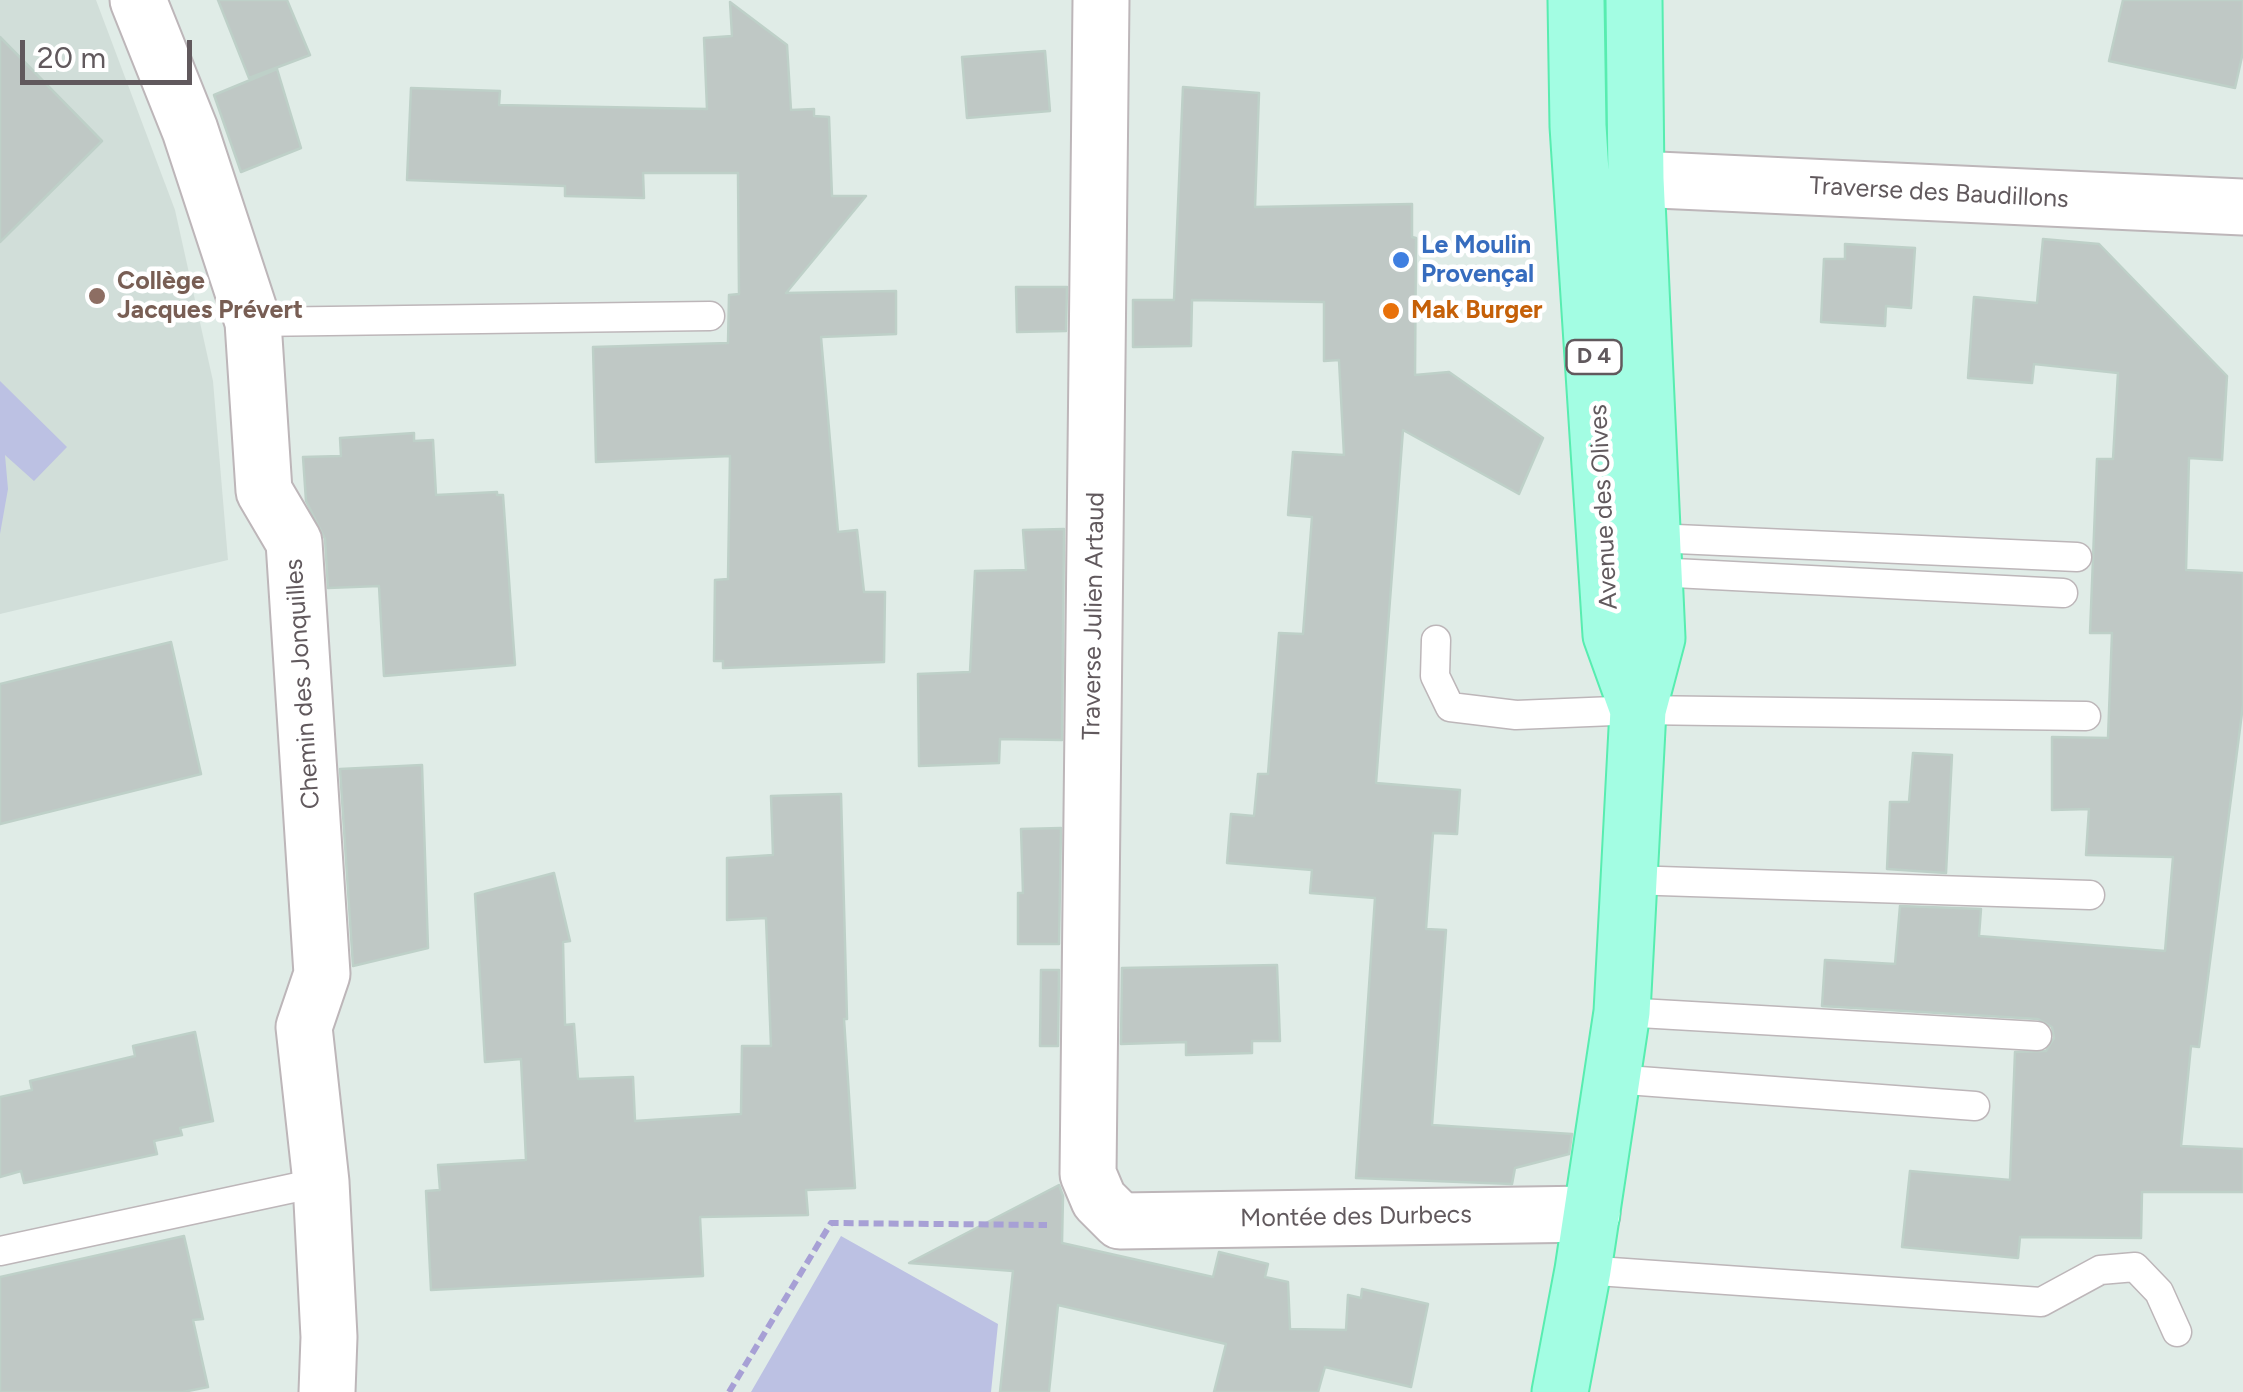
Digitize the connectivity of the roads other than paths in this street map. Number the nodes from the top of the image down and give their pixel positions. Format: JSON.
{"nodes":[{"id":1,"x":138,"y":0,"type":"edge"},
{"id":2,"x":1101,"y":0,"type":"edge"},
{"id":3,"x":1576,"y":0,"type":"edge"},
{"id":4,"x":1634,"y":0,"type":"edge"},
{"id":5,"x":1636,"y":179,"type":"junction"},
{"id":6,"x":2243,"y":207,"type":"edge"},
{"id":7,"x":710,"y":316,"type":"dead end"},
{"id":8,"x":253,"y":322,"type":"junction"},
{"id":9,"x":1654,"y":555,"type":"junction"},
{"id":10,"x":2077,"y":556,"type":"dead end"},
{"id":11,"x":2063,"y":593,"type":"dead end"},
{"id":12,"x":1436,"y":640,"type":"dead end"},
{"id":13,"x":1638,"y":710,"type":"junction"},
{"id":14,"x":2086,"y":716,"type":"dead end"},
{"id":15,"x":1629,"y":880,"type":"junction"},
{"id":16,"x":2090,"y":894,"type":"dead end"},
{"id":17,"x":1622,"y":1012,"type":"junction"},
{"id":18,"x":2037,"y":1036,"type":"dead end"},
{"id":19,"x":1613,"y":1079,"type":"junction"},
{"id":20,"x":1975,"y":1106,"type":"dead end"},
{"id":21,"x":321,"y":1182,"type":"junction"},
{"id":22,"x":1592,"y":1214,"type":"junction"},
{"id":23,"x":1120,"y":1221,"type":"joint"},
{"id":24,"x":0,"y":1251,"type":"edge"},
{"id":25,"x":1583,"y":1270,"type":"junction"},
{"id":26,"x":2176,"y":1332,"type":"dead end"},
{"id":27,"x":328,"y":1392,"type":"edge"},
{"id":28,"x":1560,"y":1392,"type":"edge"}],
"edges":[{"from":1,"to":8,"type":"street","name":"Chemin des Jonquilles"},
{"from":2,"to":23,"type":"street","name":"Traverse Julien Artaud"},
{"from":3,"to":13,"type":"main road","name":"Avenue des Olives","number":"D 4"},
{"from":4,"to":5,"type":"main road","name":"Avenue des Olives","number":"D 4"},
{"from":5,"to":6,"type":"street","name":"Traverse des Baudillons"},
{"from":5,"to":9,"type":"main road","name":"Avenue des Olives","number":"D 4"},
{"from":7,"to":8,"type":"lane"},
{"from":8,"to":21,"type":"street","name":"Chemin des Jonquilles"},
{"from":9,"to":10,"type":"lane"},
{"from":9,"to":11,"type":"lane"},
{"from":9,"to":13,"type":"main road","name":"Avenue des Olives","number":"D 4"},
{"from":12,"to":13,"type":"lane"},
{"from":13,"to":14,"type":"lane"},
{"from":13,"to":15,"type":"main road","name":"Avenue des Olives","number":"D 4"},
{"from":15,"to":16,"type":"lane"},
{"from":15,"to":17,"type":"main road","name":"Avenue des Olives","number":"D 4"},
{"from":17,"to":18,"type":"lane"},
{"from":17,"to":19,"type":"main road","name":"Avenue des Olives","number":"D 4"},
{"from":19,"to":20,"type":"lane"},
{"from":19,"to":22,"type":"main road","name":"Avenue des Olives","number":"D 4"},
{"from":21,"to":24,"type":"lane"},
{"from":21,"to":27,"type":"street","name":"Chemin des Jonquilles"},
{"from":22,"to":23,"type":"street","name":"Montée des Durbecs"},
{"from":22,"to":25,"type":"main road","name":"Avenue des Olives","number":"D 4"},
{"from":25,"to":26,"type":"lane"},
{"from":25,"to":28,"type":"main road","name":"Avenue des Olives","number":"D 4"}]}
